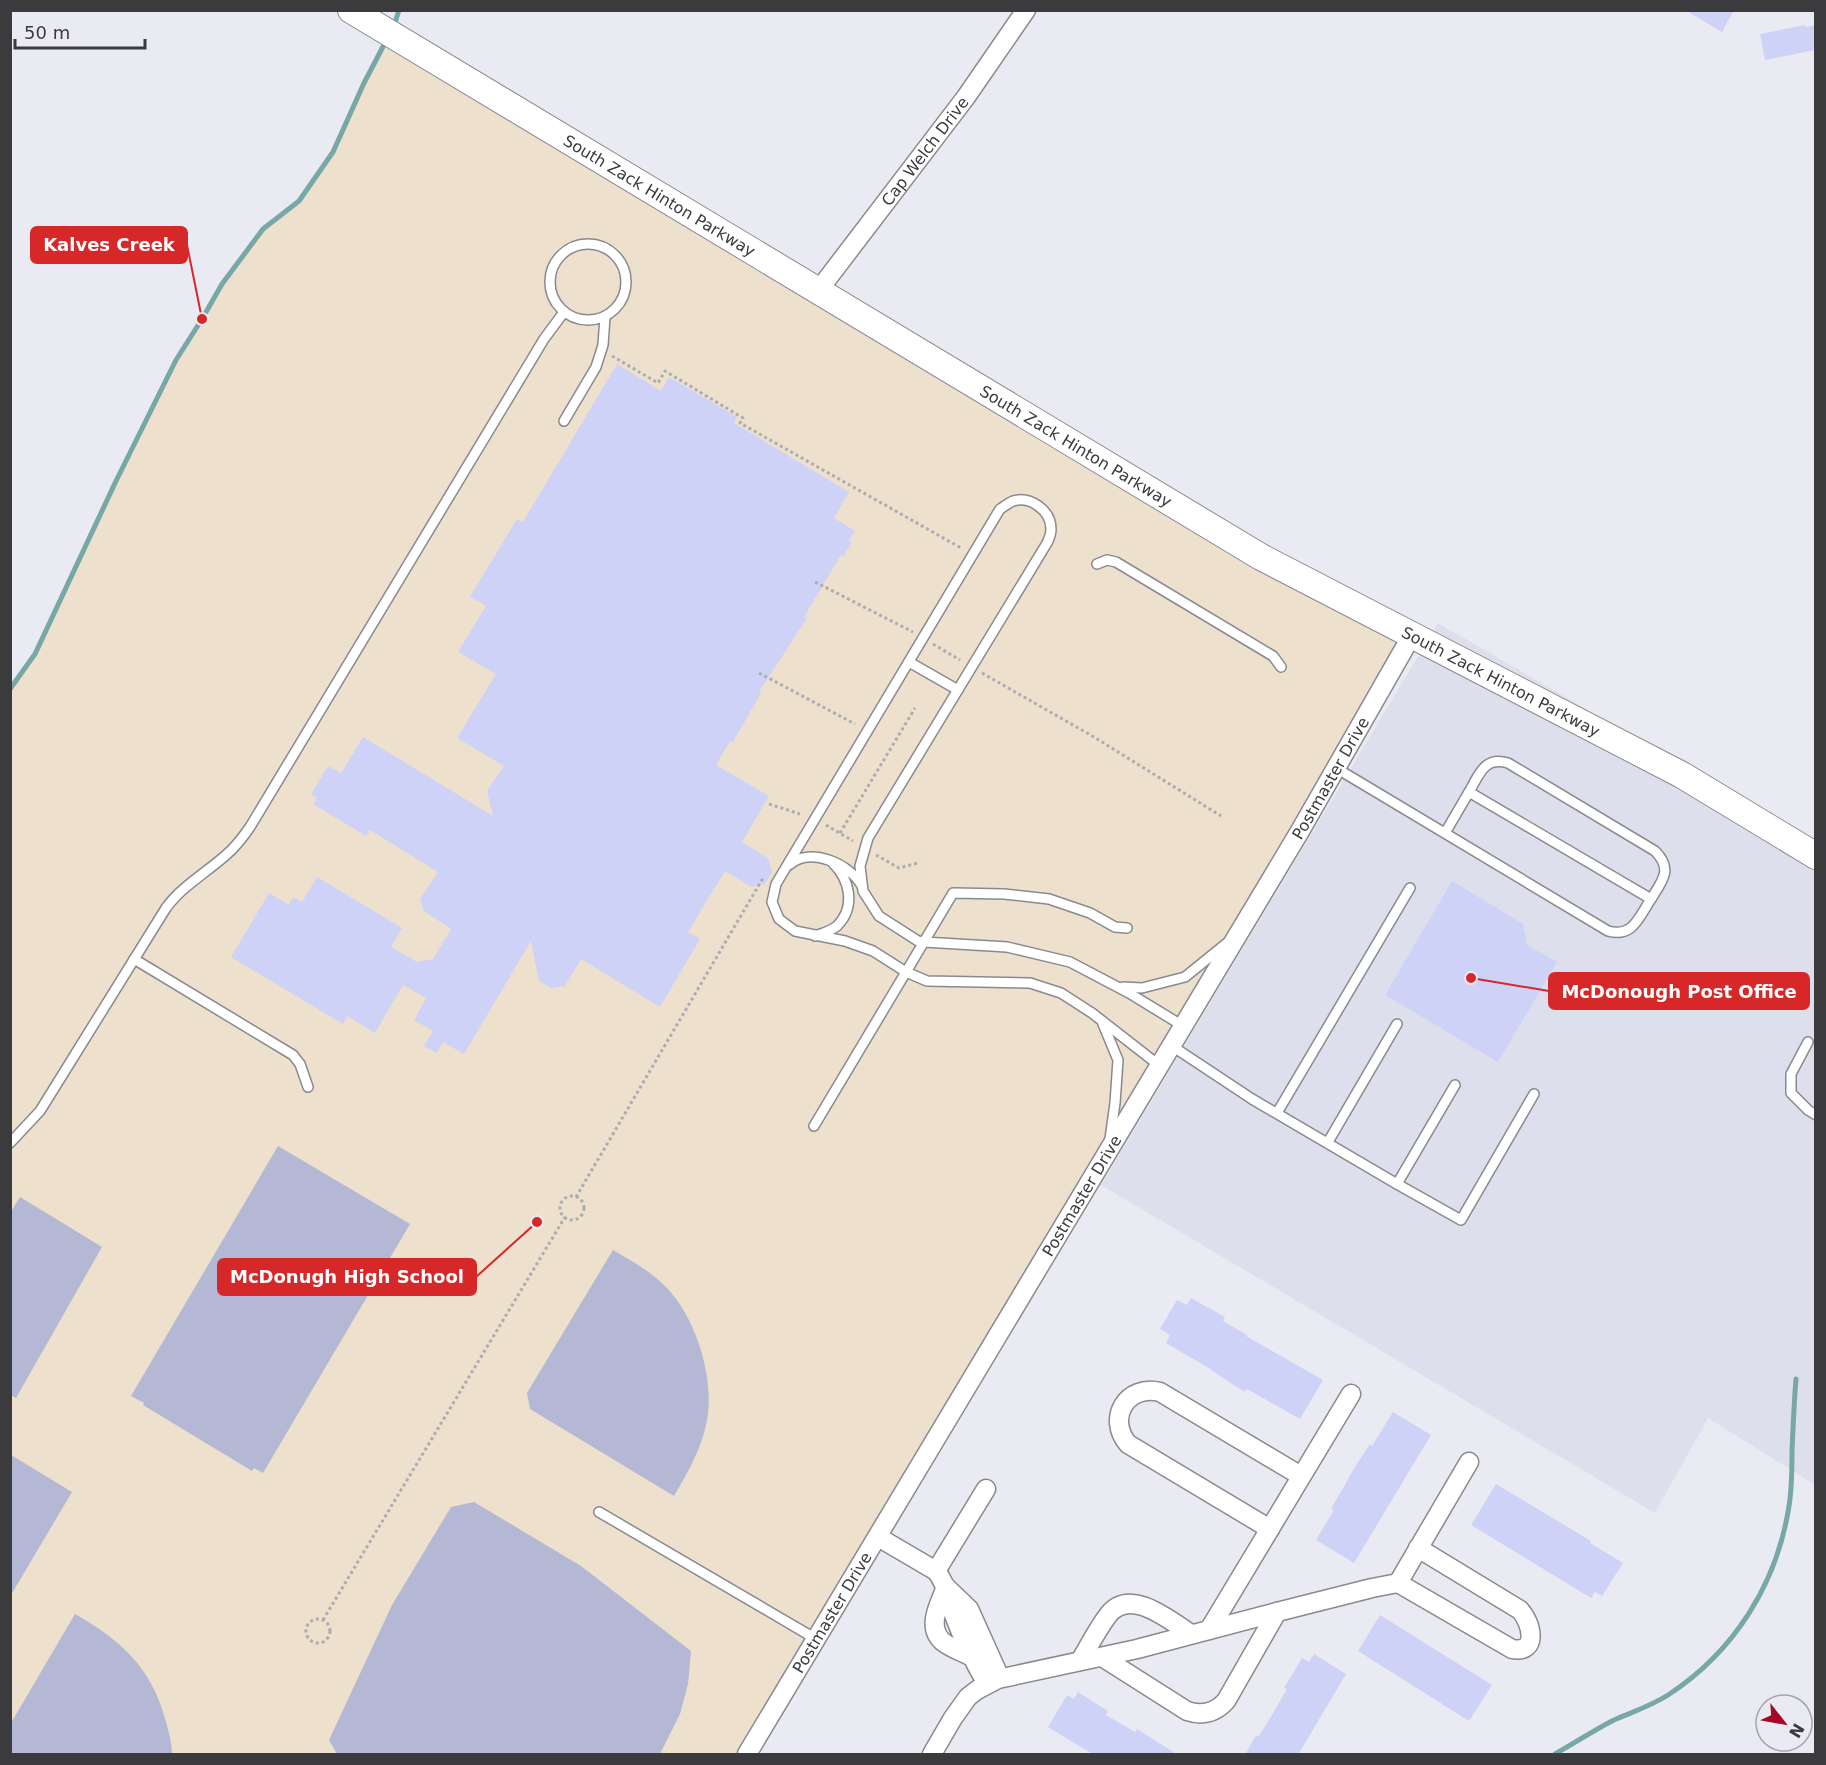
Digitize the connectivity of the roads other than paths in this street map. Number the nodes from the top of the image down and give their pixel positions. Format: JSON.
{"nodes":[{"id":1,"x":351,"y":10,"type":"edge"},
{"id":2,"x":1026,"y":10,"type":"edge"},
{"id":3,"x":818,"y":291,"type":"junction"},
{"id":4,"x":564,"y":312,"type":"junction"},
{"id":5,"x":605,"y":317,"type":"junction"},
{"id":6,"x":564,"y":421,"type":"dead end"},
{"id":7,"x":1097,"y":564,"type":"dead end"},
{"id":8,"x":1412,"y":635,"type":"junction"},
{"id":9,"x":909,"y":662,"type":"junction"},
{"id":10,"x":1281,"y":667,"type":"dead end"},
{"id":11,"x":958,"y":690,"type":"junction"},
{"id":12,"x":1336,"y":768,"type":"junction"},
{"id":13,"x":1469,"y":792,"type":"junction"},
{"id":14,"x":1445,"y":833,"type":"junction"},
{"id":15,"x":1815,"y":856,"type":"edge"},
{"id":16,"x":833,"y":862,"type":"junction"},
{"id":17,"x":860,"y":866,"type":"junction"},
{"id":18,"x":786,"y":868,"type":"junction"},
{"id":19,"x":856,"y":879,"type":"junction"},
{"id":20,"x":863,"y":888,"type":"junction"},
{"id":21,"x":1410,"y":888,"type":"dead end"},
{"id":22,"x":1650,"y":899,"type":"junction"},
{"id":23,"x":849,"y":902,"type":"junction"},
{"id":24,"x":1127,"y":928,"type":"dead end"},
{"id":25,"x":1239,"y":934,"type":"junction"},
{"id":26,"x":815,"y":936,"type":"junction"},
{"id":27,"x":924,"y":942,"type":"junction"},
{"id":28,"x":134,"y":959,"type":"junction"},
{"id":29,"x":906,"y":972,"type":"junction"},
{"id":30,"x":1118,"y":987,"type":"junction"},
{"id":31,"x":1102,"y":1022,"type":"junction"},
{"id":32,"x":1397,"y":1024,"type":"dead end"},
{"id":33,"x":1183,"y":1026,"type":"junction"},
{"id":34,"x":1809,"y":1042,"type":"dead end"},
{"id":35,"x":1172,"y":1046,"type":"junction"},
{"id":36,"x":1160,"y":1066,"type":"junction"},
{"id":37,"x":1455,"y":1085,"type":"dead end"},
{"id":38,"x":308,"y":1087,"type":"dead end"},
{"id":39,"x":1534,"y":1094,"type":"dead end"},
{"id":40,"x":1276,"y":1113,"type":"junction"},
{"id":41,"x":1815,"y":1115,"type":"edge"},
{"id":42,"x":814,"y":1126,"type":"dead end"},
{"id":43,"x":1328,"y":1142,"type":"junction"},
{"id":44,"x":10,"y":1143,"type":"edge"},
{"id":45,"x":1108,"y":1152,"type":"junction"},
{"id":46,"x":1397,"y":1184,"type":"junction"},
{"id":47,"x":1351,"y":1394,"type":"dead end"},
{"id":48,"x":1469,"y":1462,"type":"dead end"},
{"id":49,"x":1301,"y":1476,"type":"junction"},
{"id":50,"x":986,"y":1489,"type":"dead end"},
{"id":51,"x":599,"y":1512,"type":"dead end"},
{"id":52,"x":1270,"y":1529,"type":"junction"},
{"id":53,"x":878,"y":1537,"type":"junction"},
{"id":54,"x":1418,"y":1548,"type":"junction"},
{"id":55,"x":936,"y":1571,"type":"junction"},
{"id":56,"x":1398,"y":1583,"type":"junction"},
{"id":57,"x":946,"y":1587,"type":"junction"},
{"id":58,"x":1277,"y":1612,"type":"junction"},
{"id":59,"x":1200,"y":1632,"type":"junction"},
{"id":60,"x":816,"y":1639,"type":"junction"},
{"id":61,"x":1102,"y":1657,"type":"junction"},
{"id":62,"x":1080,"y":1661,"type":"junction"},
{"id":63,"x":994,"y":1681,"type":"junction"},
{"id":64,"x":747,"y":1755,"type":"edge"},
{"id":65,"x":932,"y":1755,"type":"edge"}],
"edges":[{"from":1,"to":3,"type":"main road","name":"South Zack Hinton Parkway"},
{"from":2,"to":3,"type":"street","name":"Cap Welch Drive"},
{"from":3,"to":8,"type":"main road","name":"South Zack Hinton Parkway"},
{"from":4,"to":5,"type":"lane"},
{"from":4,"to":5,"type":"lane"},
{"from":4,"to":28,"type":"lane"},
{"from":5,"to":6,"type":"lane"},
{"from":7,"to":10,"type":"lane"},
{"from":8,"to":12,"type":"street","name":"Postmaster Drive"},
{"from":8,"to":15,"type":"main road","name":"South Zack Hinton Parkway"},
{"from":9,"to":11,"type":"lane"},
{"from":9,"to":11,"type":"lane"},
{"from":9,"to":18,"type":"lane"},
{"from":11,"to":17,"type":"lane"},
{"from":12,"to":14,"type":"lane"},
{"from":12,"to":25,"type":"street","name":"Postmaster Drive"},
{"from":13,"to":14,"type":"lane"},
{"from":13,"to":22,"type":"lane"},
{"from":13,"to":22,"type":"lane"},
{"from":14,"to":22,"type":"lane"},
{"from":16,"to":18,"type":"lane"},
{"from":16,"to":19,"type":"lane"},
{"from":16,"to":23,"type":"lane"},
{"from":17,"to":19,"type":"lane"},
{"from":17,"to":20,"type":"lane"},
{"from":18,"to":26,"type":"lane"},
{"from":19,"to":20,"type":"lane"},
{"from":19,"to":23,"type":"lane"},
{"from":20,"to":27,"type":"lane"},
{"from":21,"to":40,"type":"lane"},
{"from":23,"to":26,"type":"lane"},
{"from":24,"to":27,"type":"lane"},
{"from":25,"to":30,"type":"lane"},
{"from":25,"to":33,"type":"street","name":"Postmaster Drive"},
{"from":26,"to":29,"type":"lane"},
{"from":27,"to":29,"type":"lane"},
{"from":27,"to":30,"type":"lane"},
{"from":28,"to":38,"type":"lane"},
{"from":28,"to":44,"type":"lane"},
{"from":29,"to":31,"type":"lane"},
{"from":29,"to":42,"type":"lane"},
{"from":30,"to":33,"type":"lane"},
{"from":31,"to":36,"type":"lane"},
{"from":31,"to":45,"type":"lane"},
{"from":32,"to":43,"type":"lane"},
{"from":33,"to":35,"type":"street","name":"Postmaster Drive"},
{"from":34,"to":41,"type":"lane"},
{"from":35,"to":36,"type":"street","name":"Postmaster Drive"},
{"from":35,"to":40,"type":"lane"},
{"from":36,"to":45,"type":"street","name":"Postmaster Drive"},
{"from":37,"to":46,"type":"lane"},
{"from":39,"to":46,"type":"lane"},
{"from":40,"to":43,"type":"lane"},
{"from":43,"to":46,"type":"lane"},
{"from":45,"to":53,"type":"street","name":"Postmaster Drive"},
{"from":47,"to":49,"type":"street"},
{"from":48,"to":54,"type":"street"},
{"from":49,"to":52,"type":"street"},
{"from":49,"to":52,"type":"street"},
{"from":50,"to":55,"type":"street"},
{"from":51,"to":60,"type":"lane"},
{"from":52,"to":59,"type":"street"},
{"from":53,"to":55,"type":"street"},
{"from":53,"to":60,"type":"street","name":"Postmaster Drive"},
{"from":54,"to":56,"type":"street"},
{"from":54,"to":56,"type":"street"},
{"from":55,"to":57,"type":"street"},
{"from":56,"to":58,"type":"street"},
{"from":57,"to":63,"type":"street"},
{"from":57,"to":63,"type":"street"},
{"from":58,"to":59,"type":"street"},
{"from":58,"to":61,"type":"street"},
{"from":59,"to":61,"type":"street"},
{"from":59,"to":62,"type":"street"},
{"from":60,"to":64,"type":"street","name":"Postmaster Drive"},
{"from":61,"to":62,"type":"street"},
{"from":62,"to":63,"type":"street"},
{"from":63,"to":65,"type":"street"}]}
